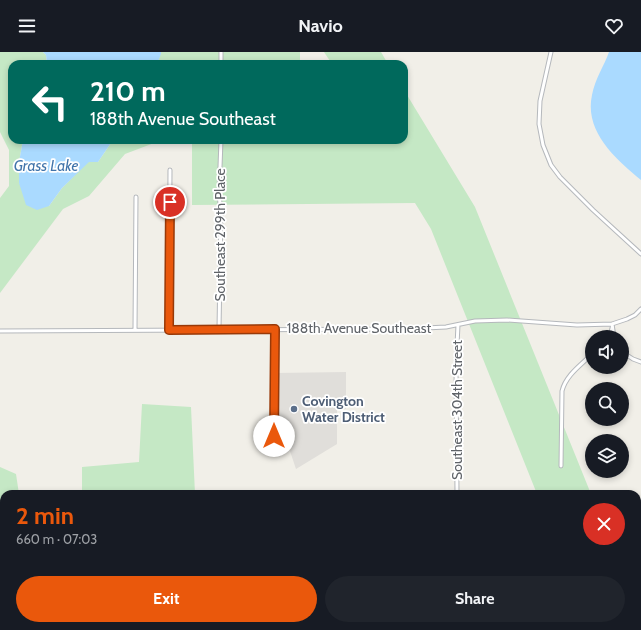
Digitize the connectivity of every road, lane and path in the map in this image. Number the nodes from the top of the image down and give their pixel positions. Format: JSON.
{"nodes":[{"id":1,"x":551,"y":52,"type":"edge"},
{"id":2,"x":221,"y":144,"type":"edge"},
{"id":3,"x":170,"y":170,"type":"dead end"},
{"id":4,"x":136,"y":197,"type":"dead end"},
{"id":5,"x":641,"y":254,"type":"edge"},
{"id":6,"x":641,"y":309,"type":"edge"},
{"id":7,"x":458,"y":325,"type":"junction"},
{"id":8,"x":612,"y":325,"type":"junction"},
{"id":9,"x":219,"y":329,"type":"junction"},
{"id":10,"x":275,"y":329,"type":"junction"},
{"id":11,"x":135,"y":330,"type":"junction"},
{"id":12,"x":169,"y":330,"type":"junction"},
{"id":13,"x":611,"y":330,"type":"edge"},
{"id":14,"x":613,"y":330,"type":"edge"},
{"id":15,"x":0,"y":331,"type":"edge"},
{"id":16,"x":629,"y":356,"type":"edge"},
{"id":17,"x":585,"y":361,"type":"edge"},
{"id":18,"x":641,"y":362,"type":"edge"},
{"id":19,"x":274,"y":451,"type":"dead end"},
{"id":20,"x":561,"y":466,"type":"dead end"},
{"id":21,"x":457,"y":490,"type":"edge"}],
"edges":[{"from":1,"to":5,"type":"street"},
{"from":2,"to":9,"type":"street","name":"Southeast 299th Place"},
{"from":3,"to":12,"type":"street"},
{"from":4,"to":11,"type":"street"},
{"from":6,"to":8,"type":"street","name":"188th Avenue Southeast"},
{"from":7,"to":8,"type":"street","name":"188th Avenue Southeast"},
{"from":7,"to":10,"type":"street","name":"188th Avenue Southeast"},
{"from":7,"to":21,"type":"street","name":"Southeast 304th Street"},
{"from":8,"to":13,"type":"street"},
{"from":8,"to":14,"type":"street"},
{"from":9,"to":10,"type":"street","name":"188th Avenue Southeast"},
{"from":9,"to":12,"type":"street","name":"188th Avenue Southeast"},
{"from":10,"to":19,"type":"street"},
{"from":11,"to":12,"type":"street","name":"188th Avenue Southeast"},
{"from":11,"to":15,"type":"street","name":"188th Avenue Southeast"},
{"from":16,"to":18,"type":"street"},
{"from":17,"to":20,"type":"street"}]}
